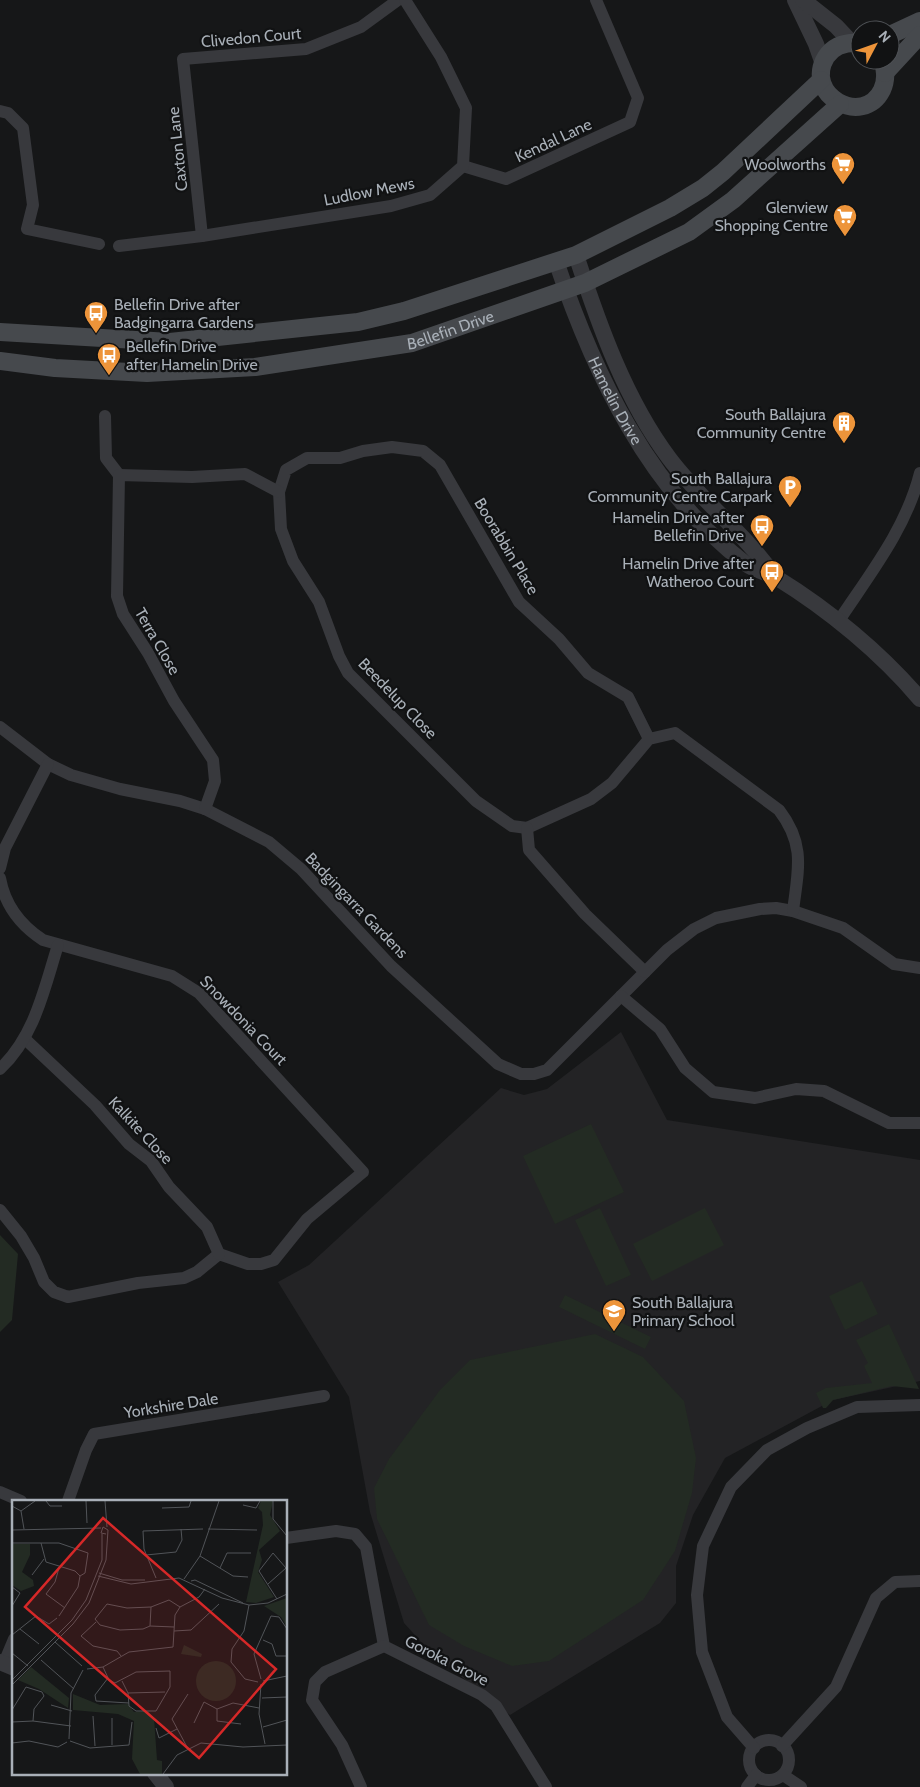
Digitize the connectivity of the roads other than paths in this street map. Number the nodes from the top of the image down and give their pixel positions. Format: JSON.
{"nodes":[{"id":1,"x":398,"y":0,"type":"edge"},
{"id":2,"x":405,"y":0,"type":"edge"},
{"id":3,"x":597,"y":0,"type":"edge"},
{"id":4,"x":795,"y":0,"type":"edge"},
{"id":5,"x":802,"y":0,"type":"edge"},
{"id":6,"x":920,"y":21,"type":"edge"},
{"id":7,"x":900,"y":30,"type":"edge"},
{"id":8,"x":920,"y":35,"type":"edge"},
{"id":9,"x":850,"y":38,"type":"edge"},
{"id":10,"x":850,"y":45,"type":"edge"},
{"id":11,"x":900,"y":52,"type":"edge"},
{"id":12,"x":183,"y":59,"type":"joint"},
{"id":13,"x":884,"y":70,"type":"edge"},
{"id":14,"x":822,"y":72,"type":"junction"},
{"id":15,"x":840,"y":104,"type":"junction"},
{"id":16,"x":0,"y":111,"type":"edge"},
{"id":17,"x":463,"y":166,"type":"junction"},
{"id":18,"x":202,"y":236,"type":"junction"},
{"id":19,"x":99,"y":244,"type":"dead end"},
{"id":20,"x":119,"y":246,"type":"dead end"},
{"id":21,"x":576,"y":255,"type":"junction"},
{"id":22,"x":556,"y":261,"type":"junction"},
{"id":23,"x":586,"y":283,"type":"junction"},
{"id":24,"x":566,"y":290,"type":"junction"},
{"id":25,"x":0,"y":332,"type":"edge"},
{"id":26,"x":0,"y":360,"type":"edge"},
{"id":27,"x":105,"y":416,"type":"dead end"},
{"id":28,"x":340,"y":458,"type":"joint"},
{"id":29,"x":920,"y":473,"type":"edge"},
{"id":30,"x":119,"y":475,"type":"junction"},
{"id":31,"x":279,"y":492,"type":"junction"},
{"id":32,"x":775,"y":577,"type":"junction"},
{"id":33,"x":838,"y":622,"type":"junction"},
{"id":34,"x":920,"y":700,"type":"edge"},
{"id":35,"x":0,"y":727,"type":"edge"},
{"id":36,"x":649,"y":739,"type":"junction"},
{"id":37,"x":48,"y":764,"type":"junction"},
{"id":38,"x":205,"y":809,"type":"junction"},
{"id":39,"x":528,"y":828,"type":"junction"},
{"id":40,"x":3,"y":847,"type":"edge"},
{"id":41,"x":0,"y":868,"type":"edge"},
{"id":42,"x":0,"y":878,"type":"edge"},
{"id":43,"x":793,"y":911,"type":"junction"},
{"id":44,"x":58,"y":945,"type":"junction"},
{"id":45,"x":920,"y":968,"type":"edge"},
{"id":46,"x":645,"y":972,"type":"junction"},
{"id":47,"x":621,"y":996,"type":"junction"},
{"id":48,"x":25,"y":1039,"type":"junction"},
{"id":49,"x":0,"y":1068,"type":"edge"},
{"id":50,"x":920,"y":1124,"type":"edge"},
{"id":51,"x":0,"y":1210,"type":"edge"},
{"id":52,"x":219,"y":1254,"type":"junction"},
{"id":53,"x":324,"y":1396,"type":"dead end"},
{"id":54,"x":920,"y":1405,"type":"edge"},
{"id":55,"x":0,"y":1492,"type":"edge"},
{"id":56,"x":19,"y":1500,"type":"edge"},
{"id":57,"x":68,"y":1500,"type":"edge"},
{"id":58,"x":288,"y":1538,"type":"edge"},
{"id":59,"x":920,"y":1581,"type":"edge"},
{"id":60,"x":12,"y":1644,"type":"edge"},
{"id":61,"x":384,"y":1646,"type":"junction"},
{"id":62,"x":6,"y":1664,"type":"edge"},
{"id":63,"x":782,"y":1746,"type":"junction"},
{"id":64,"x":754,"y":1748,"type":"junction"},
{"id":65,"x":156,"y":1774,"type":"edge"},
{"id":66,"x":756,"y":1775,"type":"junction"},
{"id":67,"x":782,"y":1775,"type":"junction"},
{"id":68,"x":166,"y":1787,"type":"edge"},
{"id":69,"x":361,"y":1787,"type":"edge"},
{"id":70,"x":546,"y":1787,"type":"edge"},
{"id":71,"x":747,"y":1787,"type":"edge"},
{"id":72,"x":802,"y":1787,"type":"edge"}],
"edges":[{"from":1,"to":12,"type":"street","name":"Clivedon Court"},
{"from":2,"to":17,"type":"street"},
{"from":3,"to":17,"type":"street","name":"Kendal Lane"},
{"from":4,"to":14,"type":"street"},
{"from":5,"to":9,"type":"street"},
{"from":6,"to":7,"type":"main road"},
{"from":8,"to":11,"type":"main road"},
{"from":10,"to":14,"type":"main road","name":"Bellefin Drive"},
{"from":12,"to":18,"type":"street","name":"Caxton Lane"},
{"from":13,"to":15,"type":"main road"},
{"from":14,"to":15,"type":"main road"},
{"from":14,"to":21,"type":"main road","name":"Bellefin Drive"},
{"from":15,"to":23,"type":"main road","name":"Bellefin Drive"},
{"from":16,"to":19,"type":"street"},
{"from":17,"to":18,"type":"street","name":"Ludlow Mews"},
{"from":18,"to":20,"type":"street","name":"Ludlow Mews"},
{"from":21,"to":22,"type":"main road","name":"Bellefin Drive"},
{"from":21,"to":23,"type":"street","name":"Hamelin Drive"},
{"from":22,"to":24,"type":"street","name":"Hamelin Drive"},
{"from":22,"to":25,"type":"main road","name":"Bellefin Drive"},
{"from":23,"to":24,"type":"main road","name":"Bellefin Drive"},
{"from":23,"to":32,"type":"street","name":"Hamelin Drive"},
{"from":24,"to":26,"type":"main road","name":"Bellefin Drive"},
{"from":24,"to":32,"type":"street","name":"Hamelin Drive"},
{"from":27,"to":30,"type":"street"},
{"from":28,"to":31,"type":"street","name":"Beedelup Close"},
{"from":28,"to":36,"type":"street","name":"Boorabbin Place"},
{"from":29,"to":33,"type":"street"},
{"from":30,"to":31,"type":"street"},
{"from":30,"to":38,"type":"street","name":"Terra Close"},
{"from":31,"to":39,"type":"street","name":"Beedelup Close"},
{"from":32,"to":33,"type":"street","name":"Hamelin Drive"},
{"from":33,"to":34,"type":"street","name":"Hamelin Drive"},
{"from":35,"to":37,"type":"street","name":"Badgingarra Gardens"},
{"from":36,"to":39,"type":"street"},
{"from":36,"to":43,"type":"street"},
{"from":37,"to":38,"type":"street","name":"Badgingarra Gardens"},
{"from":37,"to":40,"type":"street"},
{"from":38,"to":47,"type":"street","name":"Badgingarra Gardens"},
{"from":39,"to":46,"type":"street"},
{"from":40,"to":41,"type":"street"},
{"from":42,"to":44,"type":"street","name":"Snowdonia Court"},
{"from":43,"to":45,"type":"street","name":"Badgingarra Gardens"},
{"from":43,"to":46,"type":"street","name":"Badgingarra Gardens"},
{"from":44,"to":48,"type":"street"},
{"from":44,"to":52,"type":"street","name":"Snowdonia Court"},
{"from":46,"to":47,"type":"street","name":"Badgingarra Gardens"},
{"from":47,"to":50,"type":"street"},
{"from":48,"to":49,"type":"street"},
{"from":48,"to":52,"type":"street","name":"Kalkite Close"},
{"from":51,"to":52,"type":"street"},
{"from":53,"to":57,"type":"street","name":"Yorkshire Dale"},
{"from":54,"to":64,"type":"street"},
{"from":55,"to":56,"type":"street"},
{"from":58,"to":61,"type":"street","name":"Goroka Grove"},
{"from":59,"to":63,"type":"street"},
{"from":60,"to":62,"type":"street"},
{"from":61,"to":69,"type":"street"},
{"from":61,"to":70,"type":"street","name":"Goroka Grove"},
{"from":63,"to":64,"type":"street"},
{"from":63,"to":67,"type":"street"},
{"from":64,"to":66,"type":"street"},
{"from":65,"to":68,"type":"street"},
{"from":66,"to":67,"type":"street"},
{"from":66,"to":71,"type":"street"},
{"from":67,"to":72,"type":"street"}]}
